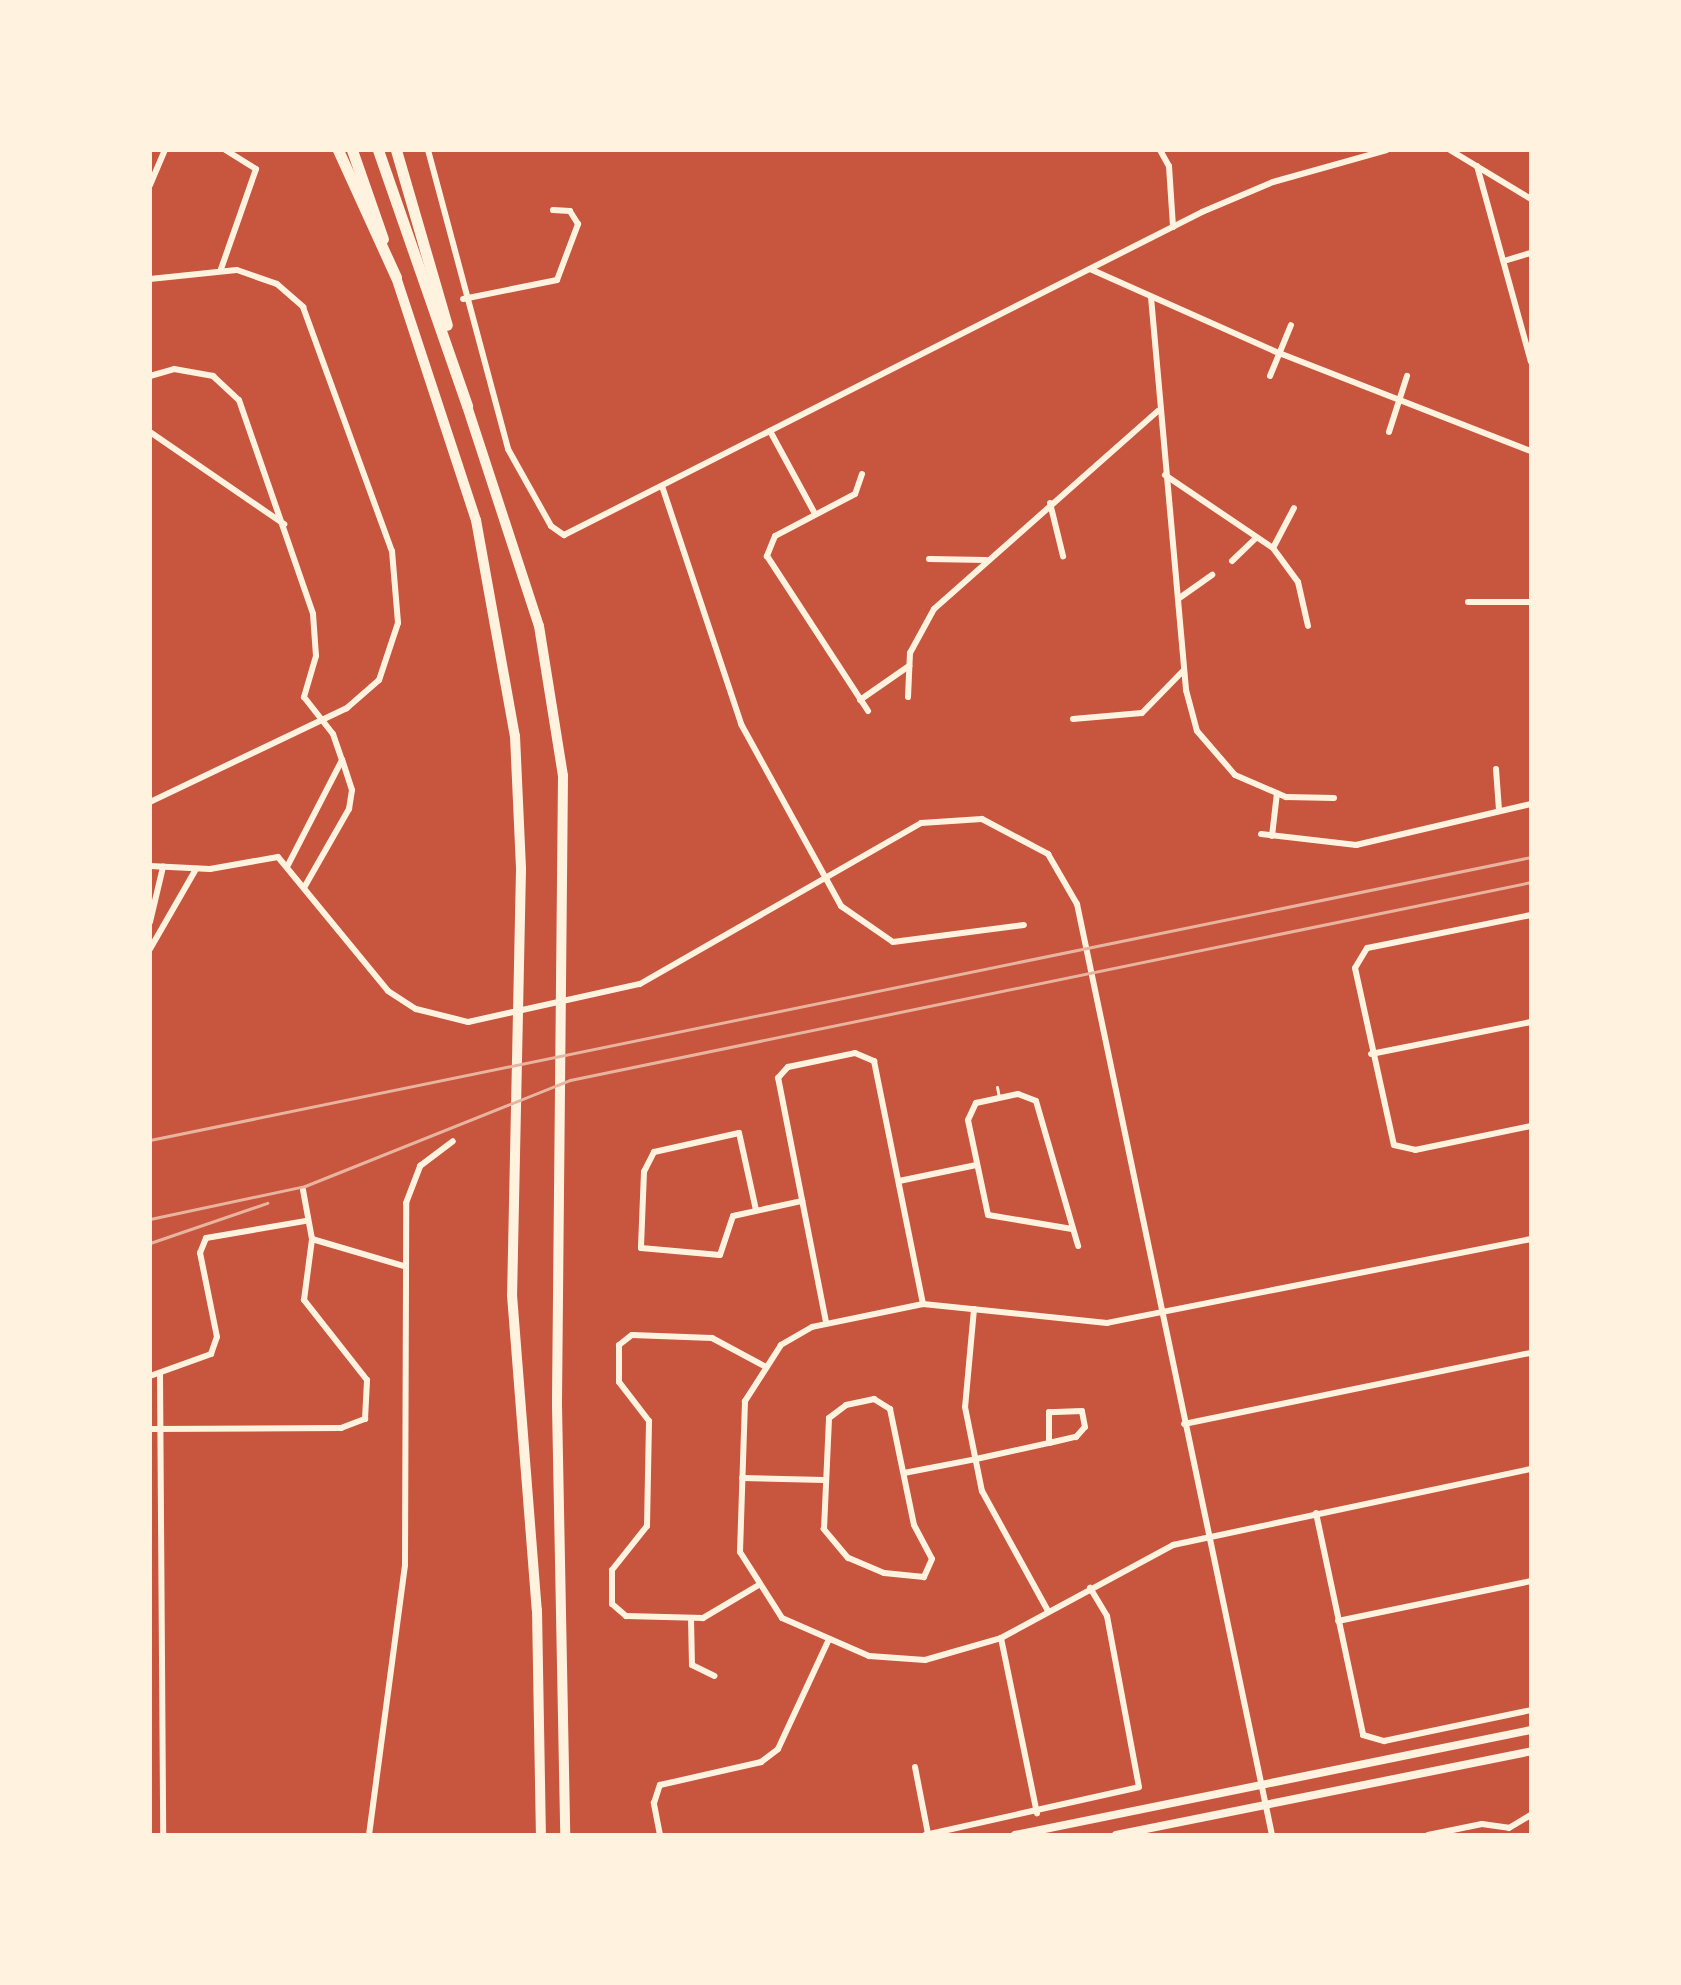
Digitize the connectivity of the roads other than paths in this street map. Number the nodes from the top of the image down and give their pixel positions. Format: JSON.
{"nodes":[{"id":1,"x":165,"y":150,"type":"edge"},
{"id":2,"x":225,"y":150,"type":"edge"},
{"id":3,"x":338,"y":150,"type":"edge"},
{"id":4,"x":352,"y":150,"type":"edge"},
{"id":5,"x":378,"y":150,"type":"edge"},
{"id":6,"x":396,"y":150,"type":"edge"},
{"id":7,"x":428,"y":150,"type":"edge"},
{"id":8,"x":1160,"y":150,"type":"edge"},
{"id":9,"x":1387,"y":150,"type":"edge"},
{"id":10,"x":1450,"y":150,"type":"edge"},
{"id":11,"x":1477,"y":166,"type":"junction"},
{"id":12,"x":150,"y":185,"type":"edge"},
{"id":13,"x":1531,"y":199,"type":"edge"},
{"id":14,"x":553,"y":210,"type":"dead end"},
{"id":15,"x":1173,"y":227,"type":"junction"},
{"id":16,"x":1531,"y":253,"type":"edge"},
{"id":17,"x":1504,"y":261,"type":"junction"},
{"id":18,"x":221,"y":269,"type":"junction"},
{"id":19,"x":1090,"y":269,"type":"junction"},
{"id":20,"x":396,"y":277,"type":"junction"},
{"id":21,"x":150,"y":279,"type":"edge"},
{"id":22,"x":1151,"y":297,"type":"junction"},
{"id":23,"x":463,"y":299,"type":"junction"},
{"id":24,"x":1291,"y":325,"type":"dead end"},
{"id":25,"x":1279,"y":353,"type":"junction"},
{"id":26,"x":1531,"y":362,"type":"edge"},
{"id":27,"x":150,"y":376,"type":"edge"},
{"id":28,"x":1270,"y":376,"type":"dead end"},
{"id":29,"x":1407,"y":376,"type":"dead end"},
{"id":30,"x":1399,"y":401,"type":"junction"},
{"id":31,"x":467,"y":406,"type":"junction"},
{"id":32,"x":1158,"y":411,"type":"junction"},
{"id":33,"x":770,"y":431,"type":"junction"},
{"id":34,"x":150,"y":432,"type":"edge"},
{"id":35,"x":1389,"y":432,"type":"dead end"},
{"id":36,"x":1531,"y":451,"type":"edge"},
{"id":37,"x":862,"y":474,"type":"dead end"},
{"id":38,"x":1165,"y":475,"type":"junction"},
{"id":39,"x":662,"y":486,"type":"junction"},
{"id":40,"x":1050,"y":503,"type":"junction"},
{"id":41,"x":1294,"y":508,"type":"dead end"},
{"id":42,"x":815,"y":514,"type":"junction"},
{"id":43,"x":284,"y":524,"type":"junction"},
{"id":44,"x":1256,"y":538,"type":"junction"},
{"id":45,"x":1273,"y":548,"type":"junction"},
{"id":46,"x":1063,"y":556,"type":"dead end"},
{"id":47,"x":929,"y":559,"type":"dead end"},
{"id":48,"x":986,"y":560,"type":"junction"},
{"id":49,"x":1232,"y":561,"type":"dead end"},
{"id":50,"x":1212,"y":575,"type":"dead end"},
{"id":51,"x":1178,"y":599,"type":"junction"},
{"id":52,"x":1468,"y":602,"type":"dead end"},
{"id":53,"x":1531,"y":602,"type":"edge"},
{"id":54,"x":1308,"y":626,"type":"dead end"},
{"id":55,"x":909,"y":666,"type":"junction"},
{"id":56,"x":1184,"y":667,"type":"junction"},
{"id":57,"x":908,"y":697,"type":"dead end"},
{"id":58,"x":860,"y":700,"type":"junction"},
{"id":59,"x":868,"y":711,"type":"dead end"},
{"id":60,"x":1073,"y":719,"type":"dead end"},
{"id":61,"x":323,"y":722,"type":"junction"},
{"id":62,"x":342,"y":760,"type":"junction"},
{"id":63,"x":1496,"y":769,"type":"dead end"},
{"id":64,"x":1277,"y":793,"type":"junction"},
{"id":65,"x":1334,"y":798,"type":"dead end"},
{"id":66,"x":150,"y":802,"type":"edge"},
{"id":67,"x":1531,"y":804,"type":"edge"},
{"id":68,"x":1499,"y":810,"type":"junction"},
{"id":69,"x":1261,"y":834,"type":"dead end"},
{"id":70,"x":1272,"y":836,"type":"junction"},
{"id":71,"x":288,"y":865,"type":"junction"},
{"id":72,"x":150,"y":866,"type":"edge"},
{"id":73,"x":163,"y":867,"type":"junction"},
{"id":74,"x":196,"y":869,"type":"junction"},
{"id":75,"x":824,"y":875,"type":"junction"},
{"id":76,"x":305,"y":886,"type":"junction"},
{"id":77,"x":1531,"y":915,"type":"edge"},
{"id":78,"x":150,"y":922,"type":"edge"},
{"id":79,"x":1024,"y":925,"type":"dead end"},
{"id":80,"x":150,"y":949,"type":"edge"},
{"id":81,"x":1531,"y":1022,"type":"edge"},
{"id":82,"x":1371,"y":1054,"type":"junction"},
{"id":83,"x":997,"y":1087,"type":"dead end"},
{"id":84,"x":999,"y":1097,"type":"junction"},
{"id":85,"x":1531,"y":1126,"type":"edge"},
{"id":86,"x":453,"y":1141,"type":"dead end"},
{"id":87,"x":976,"y":1165,"type":"junction"},
{"id":88,"x":899,"y":1181,"type":"junction"},
{"id":89,"x":303,"y":1190,"type":"dead end"},
{"id":90,"x":802,"y":1201,"type":"junction"},
{"id":91,"x":756,"y":1210,"type":"junction"},
{"id":92,"x":305,"y":1221,"type":"junction"},
{"id":93,"x":1072,"y":1229,"type":"junction"},
{"id":94,"x":312,"y":1239,"type":"junction"},
{"id":95,"x":1531,"y":1239,"type":"edge"},
{"id":96,"x":1078,"y":1246,"type":"dead end"},
{"id":97,"x":404,"y":1266,"type":"junction"},
{"id":98,"x":923,"y":1304,"type":"junction"},
{"id":99,"x":974,"y":1309,"type":"junction"},
{"id":100,"x":1161,"y":1313,"type":"junction"},
{"id":101,"x":826,"y":1322,"type":"junction"},
{"id":102,"x":1531,"y":1353,"type":"edge"},
{"id":103,"x":766,"y":1367,"type":"junction"},
{"id":104,"x":160,"y":1374,"type":"junction"},
{"id":105,"x":150,"y":1376,"type":"edge"},
{"id":106,"x":1184,"y":1424,"type":"junction"},
{"id":107,"x":150,"y":1429,"type":"edge"},
{"id":108,"x":162,"y":1429,"type":"junction"},
{"id":109,"x":1049,"y":1443,"type":"junction"},
{"id":110,"x":976,"y":1459,"type":"junction"},
{"id":111,"x":1531,"y":1469,"type":"edge"},
{"id":112,"x":904,"y":1473,"type":"junction"},
{"id":113,"x":742,"y":1478,"type":"junction"},
{"id":114,"x":824,"y":1480,"type":"junction"},
{"id":115,"x":1316,"y":1513,"type":"junction"},
{"id":116,"x":1205,"y":1536,"type":"junction"},
{"id":117,"x":1531,"y":1581,"type":"edge"},
{"id":118,"x":757,"y":1586,"type":"junction"},
{"id":119,"x":1090,"y":1588,"type":"junction"},
{"id":120,"x":1048,"y":1611,"type":"junction"},
{"id":121,"x":691,"y":1618,"type":"junction"},
{"id":122,"x":1338,"y":1621,"type":"junction"},
{"id":123,"x":1001,"y":1638,"type":"junction"},
{"id":124,"x":829,"y":1639,"type":"junction"},
{"id":125,"x":715,"y":1676,"type":"dead end"},
{"id":126,"x":1531,"y":1710,"type":"edge"},
{"id":127,"x":1531,"y":1730,"type":"edge"},
{"id":128,"x":1531,"y":1751,"type":"edge"},
{"id":129,"x":915,"y":1767,"type":"dead end"},
{"id":130,"x":1260,"y":1786,"type":"junction"},
{"id":131,"x":1265,"y":1804,"type":"junction"},
{"id":132,"x":1037,"y":1813,"type":"junction"},
{"id":133,"x":1531,"y":1815,"type":"edge"},
{"id":134,"x":1511,"y":1831,"type":"edge"},
{"id":135,"x":163,"y":1835,"type":"edge"},
{"id":136,"x":369,"y":1835,"type":"edge"},
{"id":137,"x":541,"y":1835,"type":"edge"},
{"id":138,"x":565,"y":1835,"type":"edge"},
{"id":139,"x":660,"y":1835,"type":"edge"},
{"id":140,"x":926,"y":1835,"type":"edge"},
{"id":141,"x":1015,"y":1835,"type":"edge"},
{"id":142,"x":1116,"y":1835,"type":"edge"},
{"id":143,"x":1272,"y":1835,"type":"edge"},
{"id":144,"x":1428,"y":1835,"type":"edge"}],
"edges":[{"from":1,"to":12,"type":"street"},
{"from":2,"to":18,"type":"street"},
{"from":3,"to":20,"type":"highway"},
{"from":4,"to":20,"type":"highway"},
{"from":5,"to":31,"type":"highway"},
{"from":6,"to":31,"type":"highway"},
{"from":7,"to":23,"type":"street"},
{"from":8,"to":15,"type":"street"},
{"from":9,"to":15,"type":"street"},
{"from":10,"to":11,"type":"street"},
{"from":11,"to":13,"type":"street"},
{"from":11,"to":17,"type":"street"},
{"from":14,"to":23,"type":"street"},
{"from":15,"to":19,"type":"street"},
{"from":16,"to":17,"type":"street"},
{"from":17,"to":26,"type":"street"},
{"from":18,"to":21,"type":"street"},
{"from":18,"to":61,"type":"street"},
{"from":19,"to":22,"type":"street"},
{"from":19,"to":33,"type":"street"},
{"from":20,"to":137,"type":"highway"},
{"from":22,"to":25,"type":"street"},
{"from":22,"to":32,"type":"street"},
{"from":23,"to":39,"type":"street"},
{"from":24,"to":25,"type":"street"},
{"from":25,"to":28,"type":"street"},
{"from":25,"to":30,"type":"street"},
{"from":27,"to":43,"type":"street"},
{"from":29,"to":30,"type":"street"},
{"from":30,"to":35,"type":"street"},
{"from":30,"to":36,"type":"street"},
{"from":31,"to":138,"type":"highway"},
{"from":32,"to":38,"type":"street"},
{"from":32,"to":40,"type":"street"},
{"from":33,"to":39,"type":"street"},
{"from":33,"to":42,"type":"street"},
{"from":34,"to":43,"type":"street"},
{"from":37,"to":42,"type":"street"},
{"from":38,"to":44,"type":"street"},
{"from":38,"to":51,"type":"street"},
{"from":39,"to":75,"type":"street"},
{"from":40,"to":46,"type":"street"},
{"from":40,"to":48,"type":"street"},
{"from":41,"to":45,"type":"street"},
{"from":42,"to":58,"type":"street"},
{"from":43,"to":61,"type":"street"},
{"from":44,"to":45,"type":"street"},
{"from":44,"to":49,"type":"street"},
{"from":45,"to":54,"type":"street"},
{"from":47,"to":48,"type":"street"},
{"from":48,"to":55,"type":"street"},
{"from":50,"to":51,"type":"street"},
{"from":51,"to":56,"type":"street"},
{"from":52,"to":53,"type":"street"},
{"from":55,"to":57,"type":"street"},
{"from":55,"to":58,"type":"street"},
{"from":56,"to":60,"type":"street"},
{"from":56,"to":64,"type":"street"},
{"from":58,"to":59,"type":"street"},
{"from":61,"to":62,"type":"street"},
{"from":61,"to":66,"type":"street"},
{"from":62,"to":71,"type":"street"},
{"from":62,"to":76,"type":"street"},
{"from":63,"to":68,"type":"street"},
{"from":64,"to":65,"type":"street"},
{"from":64,"to":70,"type":"street"},
{"from":67,"to":68,"type":"street"},
{"from":68,"to":70,"type":"street"},
{"from":69,"to":70,"type":"street"},
{"from":71,"to":74,"type":"street"},
{"from":71,"to":76,"type":"street"},
{"from":72,"to":73,"type":"street"},
{"from":73,"to":74,"type":"street"},
{"from":73,"to":78,"type":"street"},
{"from":74,"to":80,"type":"street"},
{"from":75,"to":76,"type":"street"},
{"from":75,"to":79,"type":"street"},
{"from":75,"to":100,"type":"street"},
{"from":77,"to":82,"type":"street"},
{"from":81,"to":82,"type":"street"},
{"from":82,"to":85,"type":"street"},
{"from":83,"to":84,"type":"lane"},
{"from":84,"to":87,"type":"street"},
{"from":84,"to":93,"type":"street"},
{"from":86,"to":97,"type":"street"},
{"from":87,"to":88,"type":"street"},
{"from":87,"to":93,"type":"street"},
{"from":88,"to":90,"type":"street"},
{"from":88,"to":98,"type":"street"},
{"from":89,"to":92,"type":"street"},
{"from":90,"to":91,"type":"street"},
{"from":90,"to":101,"type":"street"},
{"from":91,"to":91,"type":"street"},
{"from":92,"to":94,"type":"street"},
{"from":92,"to":104,"type":"street"},
{"from":93,"to":96,"type":"street"},
{"from":94,"to":97,"type":"street"},
{"from":94,"to":108,"type":"street"},
{"from":95,"to":100,"type":"street"},
{"from":97,"to":136,"type":"street"},
{"from":98,"to":99,"type":"street"},
{"from":98,"to":101,"type":"street"},
{"from":99,"to":100,"type":"street"},
{"from":99,"to":110,"type":"street"},
{"from":100,"to":106,"type":"street"},
{"from":101,"to":103,"type":"street"},
{"from":102,"to":106,"type":"street"},
{"from":103,"to":113,"type":"street"},
{"from":103,"to":121,"type":"street"},
{"from":104,"to":105,"type":"street"},
{"from":104,"to":108,"type":"street"},
{"from":106,"to":116,"type":"street"},
{"from":107,"to":108,"type":"street"},
{"from":108,"to":135,"type":"street"},
{"from":109,"to":109,"type":"street"},
{"from":109,"to":110,"type":"street"},
{"from":110,"to":112,"type":"street"},
{"from":110,"to":120,"type":"street"},
{"from":111,"to":115,"type":"street"},
{"from":112,"to":114,"type":"street"},
{"from":112,"to":114,"type":"street"},
{"from":113,"to":114,"type":"street"},
{"from":113,"to":118,"type":"street"},
{"from":115,"to":116,"type":"street"},
{"from":115,"to":122,"type":"street"},
{"from":116,"to":119,"type":"street"},
{"from":116,"to":130,"type":"street"},
{"from":117,"to":122,"type":"street"},
{"from":118,"to":121,"type":"street"},
{"from":118,"to":124,"type":"street"},
{"from":119,"to":120,"type":"street"},
{"from":119,"to":132,"type":"street"},
{"from":120,"to":123,"type":"street"},
{"from":121,"to":125,"type":"street"},
{"from":122,"to":126,"type":"street"},
{"from":123,"to":124,"type":"street"},
{"from":123,"to":132,"type":"street"},
{"from":124,"to":139,"type":"street"},
{"from":127,"to":130,"type":"main road"},
{"from":128,"to":131,"type":"main road"},
{"from":129,"to":140,"type":"street"},
{"from":130,"to":131,"type":"street"},
{"from":130,"to":141,"type":"main road"},
{"from":131,"to":142,"type":"main road"},
{"from":131,"to":143,"type":"street"},
{"from":132,"to":140,"type":"street"},
{"from":133,"to":134,"type":"street"},
{"from":134,"to":144,"type":"street"}]}
